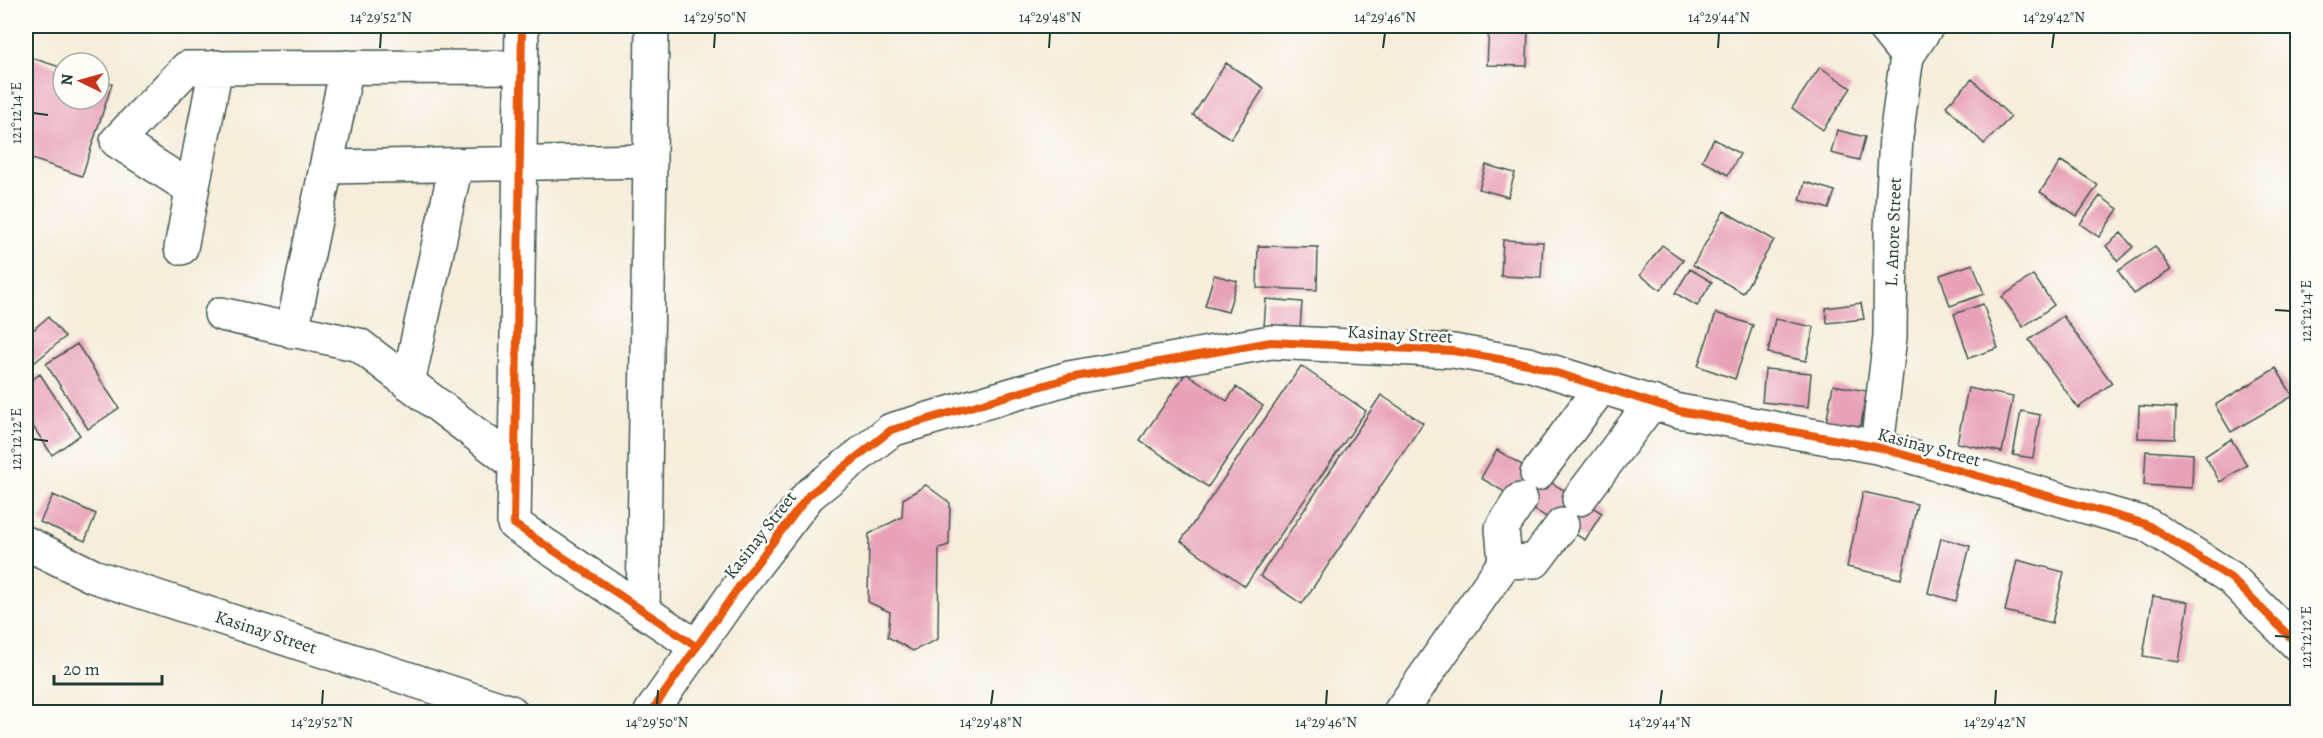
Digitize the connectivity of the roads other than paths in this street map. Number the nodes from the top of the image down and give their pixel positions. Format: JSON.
{"nodes":[{"id":1,"x":522,"y":26,"type":"edge"},
{"id":2,"x":652,"y":26,"type":"edge"},
{"id":3,"x":1883,"y":26,"type":"edge"},
{"id":4,"x":1927,"y":26,"type":"edge"},
{"id":5,"x":1907,"y":56,"type":"junction"},
{"id":6,"x":216,"y":67,"type":"junction"},
{"id":7,"x":347,"y":67,"type":"junction"},
{"id":8,"x":521,"y":67,"type":"junction"},
{"id":9,"x":650,"y":161,"type":"junction"},
{"id":10,"x":520,"y":164,"type":"junction"},
{"id":11,"x":456,"y":165,"type":"junction"},
{"id":12,"x":326,"y":167,"type":"junction"},
{"id":13,"x":192,"y":189,"type":"junction"},
{"id":14,"x":181,"y":248,"type":"dead end"},
{"id":15,"x":221,"y":314,"type":"dead end"},
{"id":16,"x":292,"y":331,"type":"junction"},
{"id":17,"x":408,"y":383,"type":"junction"},
{"id":18,"x":1601,"y":387,"type":"junction"},
{"id":19,"x":1652,"y":402,"type":"junction"},
{"id":20,"x":1877,"y":447,"type":"junction"},
{"id":21,"x":515,"y":464,"type":"junction"},
{"id":22,"x":26,"y":543,"type":"edge"},
{"id":23,"x":1505,"y":562,"type":"junction"},
{"id":24,"x":643,"y":611,"type":"junction"},
{"id":25,"x":2298,"y":645,"type":"edge"},
{"id":26,"x":697,"y":647,"type":"junction"},
{"id":27,"x":511,"y":712,"type":"edge"},
{"id":28,"x":653,"y":712,"type":"edge"},
{"id":29,"x":1400,"y":712,"type":"edge"}],
"edges":[{"from":1,"to":8,"type":"street"},
{"from":2,"to":9,"type":"street"},
{"from":3,"to":5,"type":"street"},
{"from":4,"to":5,"type":"street"},
{"from":5,"to":20,"type":"street","name":"L. Anore Street"},
{"from":6,"to":7,"type":"street"},
{"from":6,"to":13,"type":"street"},
{"from":6,"to":13,"type":"street"},
{"from":7,"to":8,"type":"street"},
{"from":7,"to":12,"type":"street"},
{"from":8,"to":10,"type":"street"},
{"from":9,"to":10,"type":"street"},
{"from":9,"to":24,"type":"street"},
{"from":10,"to":11,"type":"street"},
{"from":10,"to":21,"type":"street"},
{"from":11,"to":12,"type":"street"},
{"from":11,"to":17,"type":"street"},
{"from":12,"to":16,"type":"street"},
{"from":13,"to":14,"type":"street"},
{"from":15,"to":16,"type":"street"},
{"from":16,"to":17,"type":"street"},
{"from":17,"to":21,"type":"street"},
{"from":18,"to":19,"type":"street","name":"Kasinay Street"},
{"from":18,"to":23,"type":"street"},
{"from":18,"to":26,"type":"street","name":"Kasinay Street"},
{"from":19,"to":20,"type":"street","name":"Kasinay Street"},
{"from":19,"to":23,"type":"street"},
{"from":20,"to":25,"type":"street","name":"Kasinay Street"},
{"from":21,"to":24,"type":"street"},
{"from":22,"to":27,"type":"street","name":"Kasinay Street"},
{"from":23,"to":29,"type":"street"},
{"from":24,"to":26,"type":"street"},
{"from":26,"to":28,"type":"street","name":"Kasinay Street"}]}
